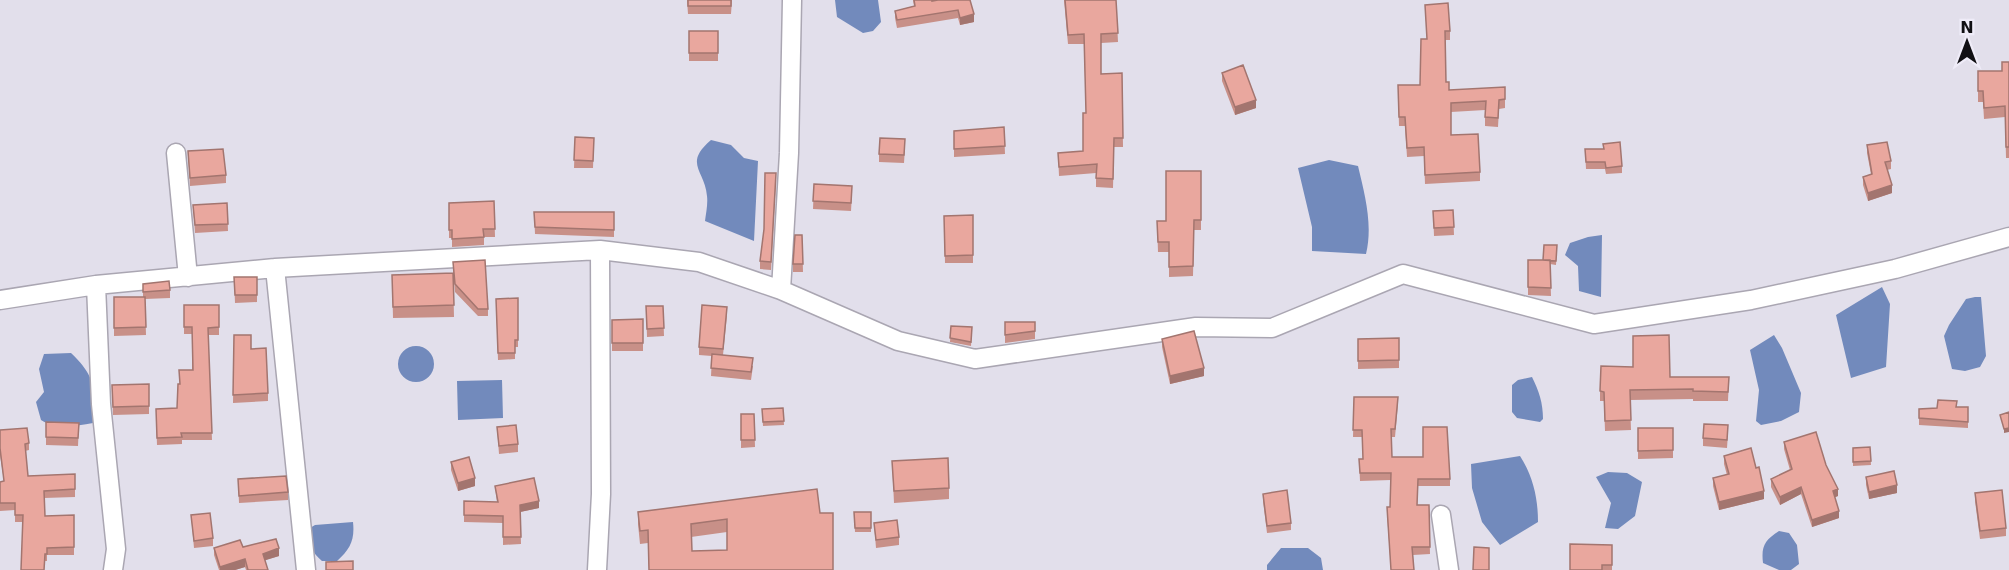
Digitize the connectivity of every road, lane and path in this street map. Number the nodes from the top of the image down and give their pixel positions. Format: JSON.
{"nodes":[{"id":1,"x":792,"y":0,"type":"edge"},
{"id":2,"x":176,"y":153,"type":"dead end"},
{"id":3,"x":2009,"y":237,"type":"edge"},
{"id":4,"x":600,"y":250,"type":"junction"},
{"id":5,"x":275,"y":268,"type":"junction"},
{"id":6,"x":188,"y":276,"type":"junction"},
{"id":7,"x":96,"y":285,"type":"junction"},
{"id":8,"x":781,"y":290,"type":"junction"},
{"id":9,"x":0,"y":300,"type":"edge"},
{"id":10,"x":1441,"y":515,"type":"dead end"},
{"id":11,"x":113,"y":570,"type":"edge"},
{"id":12,"x":306,"y":570,"type":"edge"},
{"id":13,"x":597,"y":570,"type":"edge"},
{"id":14,"x":1449,"y":570,"type":"edge"}],
"edges":[{"from":1,"to":8,"type":"street"},
{"from":2,"to":6,"type":"street"},
{"from":3,"to":8,"type":"street"},
{"from":4,"to":5,"type":"street"},
{"from":4,"to":8,"type":"street"},
{"from":4,"to":13,"type":"street"},
{"from":5,"to":6,"type":"street"},
{"from":5,"to":12,"type":"street"},
{"from":6,"to":7,"type":"street"},
{"from":7,"to":9,"type":"street"},
{"from":7,"to":11,"type":"street"},
{"from":10,"to":14,"type":"street"}]}
